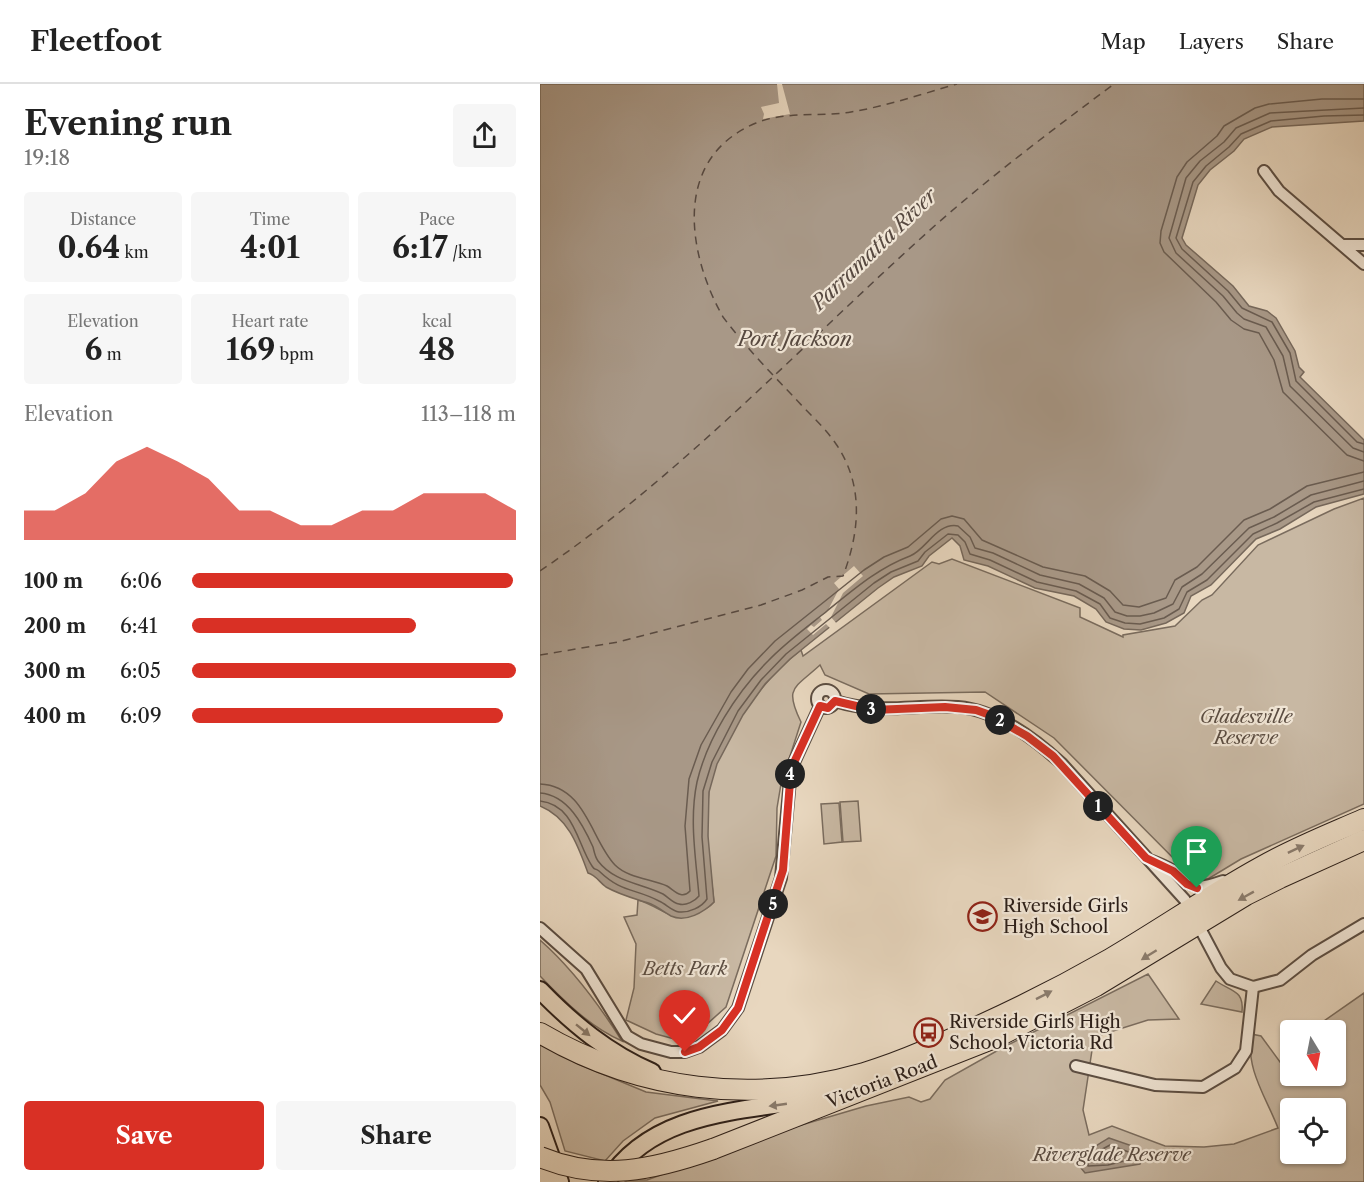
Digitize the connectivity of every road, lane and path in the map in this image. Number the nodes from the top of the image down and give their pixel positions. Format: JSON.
{"nodes":[{"id":1,"x":1264,"y":171,"type":"dead end"},
{"id":2,"x":1364,"y":244,"type":"edge"},
{"id":3,"x":1343,"y":245,"type":"junction"},
{"id":4,"x":1364,"y":264,"type":"edge"},
{"id":5,"x":1364,"y":819,"type":"edge"},
{"id":6,"x":1364,"y":840,"type":"edge"},
{"id":7,"x":1146,"y":858,"type":"junction"},
{"id":8,"x":1262,"y":866,"type":"junction"},
{"id":9,"x":1195,"y":917,"type":"junction"},
{"id":10,"x":1364,"y":924,"type":"edge"},
{"id":11,"x":540,"y":928,"type":"edge"},
{"id":12,"x":1253,"y":987,"type":"junction"},
{"id":13,"x":540,"y":990,"type":"edge"},
{"id":14,"x":540,"y":1033,"type":"edge"},
{"id":15,"x":1076,"y":1066,"type":"dead end"},
{"id":16,"x":897,"y":1078,"type":"junction"},
{"id":17,"x":679,"y":1084,"type":"junction"},
{"id":18,"x":540,"y":1126,"type":"edge"},
{"id":19,"x":540,"y":1157,"type":"edge"},
{"id":20,"x":540,"y":1168,"type":"edge"},
{"id":21,"x":544,"y":1182,"type":"edge"},
{"id":22,"x":560,"y":1182,"type":"edge"},
{"id":23,"x":607,"y":1182,"type":"edge"}],
"edges":[{"from":1,"to":3,"type":"street"},
{"from":2,"to":3,"type":"street"},
{"from":3,"to":4,"type":"street"},
{"from":8,"to":5,"type":"highway","name":"Victoria Road","one_way":true},
{"from":6,"to":9,"type":"highway","name":"Victoria Road","one_way":true},
{"from":7,"to":8,"type":"street"},
{"from":7,"to":9,"type":"street"},
{"from":7,"to":11,"type":"street"},
{"from":8,"to":9,"type":"highway","name":"Victoria Road"},
{"from":9,"to":12,"type":"street"},
{"from":9,"to":16,"type":"highway","name":"Victoria Road","one_way":true},
{"from":17,"to":9,"type":"highway","name":"Victoria Road","one_way":true},
{"from":10,"to":12,"type":"street"},
{"from":12,"to":15,"type":"street"},
{"from":13,"to":17,"type":"main road","one_way":true},
{"from":14,"to":17,"type":"highway","name":"Victoria Road"},
{"from":16,"to":19,"type":"highway","name":"Victoria Road","bridge":true},
{"from":16,"to":23,"type":"main road","one_way":true},
{"from":18,"to":22,"type":"main road"},
{"from":20,"to":21,"type":"main road"}]}
